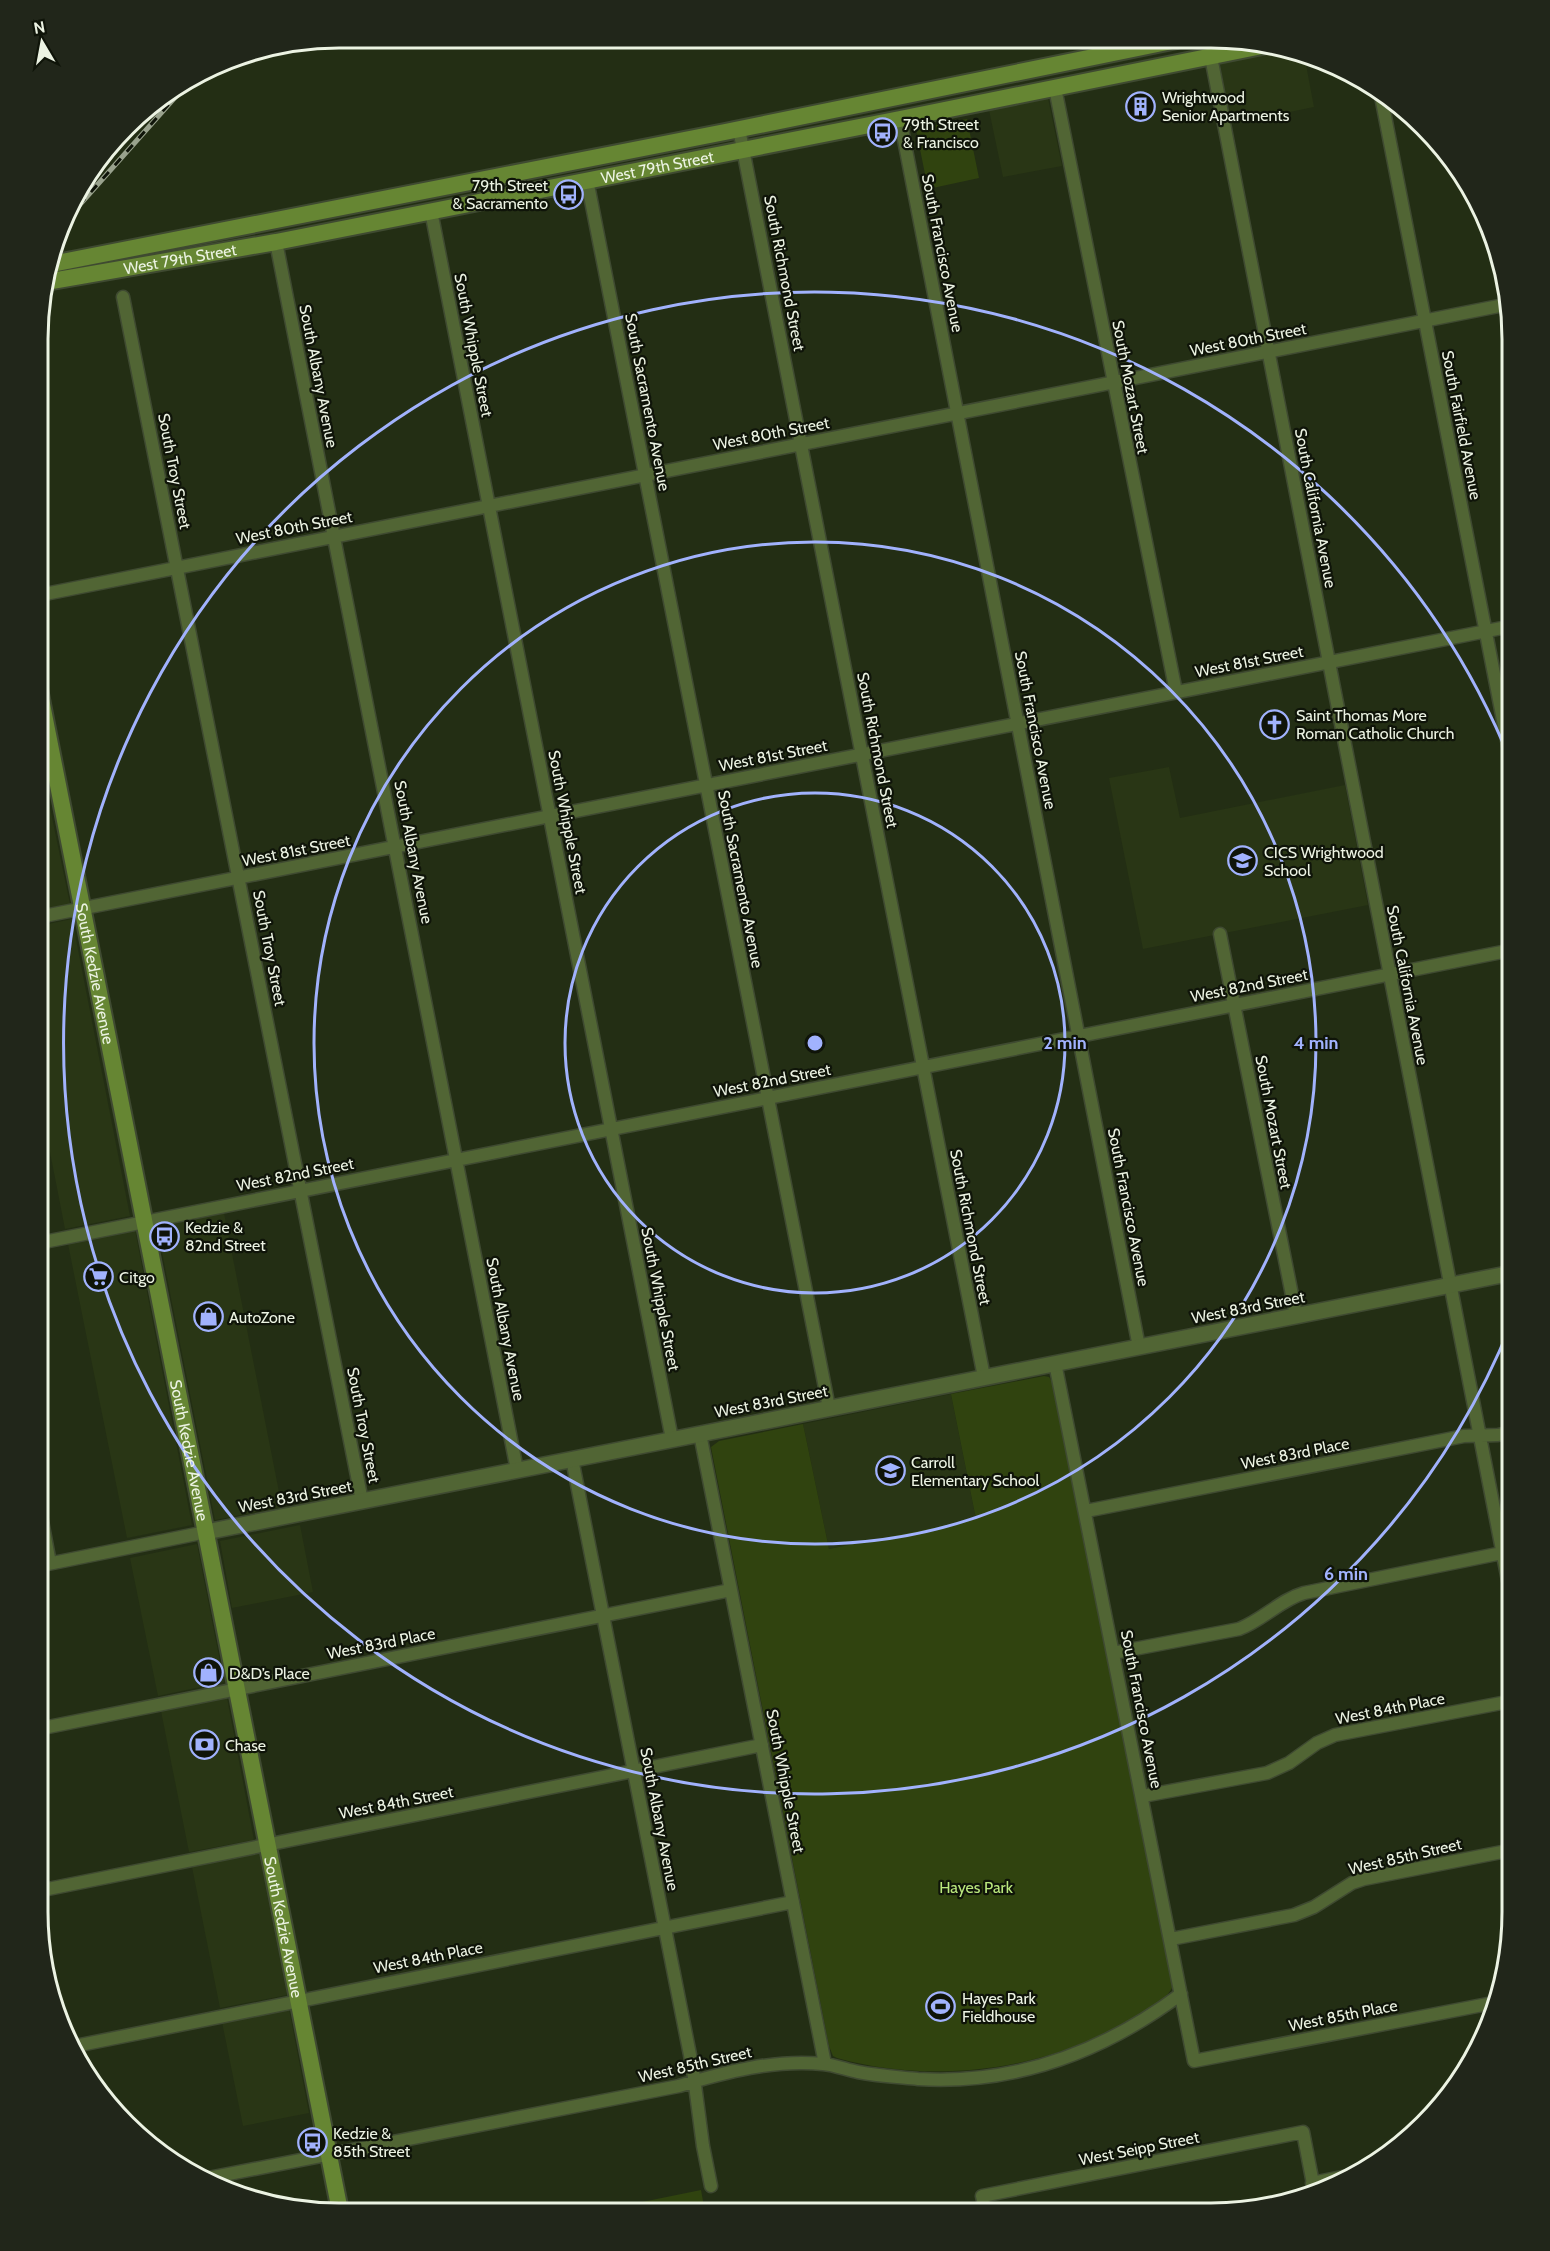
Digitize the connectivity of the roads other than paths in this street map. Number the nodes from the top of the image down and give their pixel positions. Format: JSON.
{"nodes":[{"id":1,"x":1138,"y":48,"type":"edge"},
{"id":2,"x":1244,"y":50,"type":"edge"},
{"id":3,"x":1210,"y":57,"type":"junction"},
{"id":4,"x":1055,"y":88,"type":"junction"},
{"id":5,"x":1383,"y":104,"type":"edge"},
{"id":6,"x":900,"y":119,"type":"junction"},
{"id":7,"x":740,"y":129,"type":"junction"},
{"id":8,"x":744,"y":150,"type":"junction"},
{"id":9,"x":587,"y":180,"type":"junction"},
{"id":10,"x":431,"y":212,"type":"junction"},
{"id":11,"x":276,"y":242,"type":"junction"},
{"id":12,"x":58,"y":263,"type":"edge"},
{"id":13,"x":54,"y":281,"type":"edge"},
{"id":14,"x":123,"y":297,"type":"dead end"},
{"id":15,"x":1500,"y":306,"type":"edge"},
{"id":16,"x":1425,"y":320,"type":"junction"},
{"id":17,"x":1268,"y":351,"type":"junction"},
{"id":18,"x":1113,"y":382,"type":"junction"},
{"id":19,"x":957,"y":413,"type":"junction"},
{"id":20,"x":801,"y":444,"type":"junction"},
{"id":21,"x":645,"y":475,"type":"junction"},
{"id":22,"x":489,"y":506,"type":"junction"},
{"id":23,"x":334,"y":536,"type":"junction"},
{"id":24,"x":177,"y":567,"type":"junction"},
{"id":25,"x":48,"y":593,"type":"edge"},
{"id":26,"x":1502,"y":628,"type":"edge"},
{"id":27,"x":1486,"y":631,"type":"junction"},
{"id":28,"x":1329,"y":662,"type":"junction"},
{"id":29,"x":1176,"y":692,"type":"junction"},
{"id":30,"x":1502,"y":714,"type":"edge"},
{"id":31,"x":1018,"y":724,"type":"junction"},
{"id":32,"x":48,"y":734,"type":"edge"},
{"id":33,"x":862,"y":755,"type":"junction"},
{"id":34,"x":706,"y":785,"type":"junction"},
{"id":35,"x":550,"y":817,"type":"junction"},
{"id":36,"x":396,"y":848,"type":"junction"},
{"id":37,"x":239,"y":878,"type":"junction"},
{"id":38,"x":83,"y":908,"type":"junction"},
{"id":39,"x":48,"y":915,"type":"edge"},
{"id":40,"x":1220,"y":934,"type":"dead end"},
{"id":41,"x":1502,"y":952,"type":"edge"},
{"id":42,"x":1389,"y":974,"type":"junction"},
{"id":43,"x":1234,"y":1004,"type":"junction"},
{"id":44,"x":1078,"y":1035,"type":"junction"},
{"id":45,"x":923,"y":1067,"type":"junction"},
{"id":46,"x":768,"y":1098,"type":"junction"},
{"id":47,"x":611,"y":1128,"type":"junction"},
{"id":48,"x":456,"y":1159,"type":"junction"},
{"id":49,"x":301,"y":1190,"type":"junction"},
{"id":50,"x":145,"y":1221,"type":"junction"},
{"id":51,"x":48,"y":1241,"type":"edge"},
{"id":52,"x":1502,"y":1274,"type":"edge"},
{"id":53,"x":1450,"y":1285,"type":"junction"},
{"id":54,"x":1296,"y":1316,"type":"junction"},
{"id":55,"x":1139,"y":1347,"type":"junction"},
{"id":56,"x":1055,"y":1363,"type":"junction"},
{"id":57,"x":984,"y":1377,"type":"junction"},
{"id":58,"x":829,"y":1408,"type":"junction"},
{"id":59,"x":1502,"y":1433,"type":"edge"},
{"id":60,"x":700,"y":1434,"type":"junction"},
{"id":61,"x":1480,"y":1436,"type":"junction"},
{"id":62,"x":672,"y":1439,"type":"junction"},
{"id":63,"x":572,"y":1459,"type":"junction"},
{"id":64,"x":517,"y":1470,"type":"junction"},
{"id":65,"x":362,"y":1501,"type":"junction"},
{"id":66,"x":1086,"y":1511,"type":"junction"},
{"id":67,"x":206,"y":1532,"type":"junction"},
{"id":68,"x":1502,"y":1553,"type":"joint"},
{"id":69,"x":48,"y":1564,"type":"edge"},
{"id":70,"x":731,"y":1590,"type":"junction"},
{"id":71,"x":603,"y":1616,"type":"junction"},
{"id":72,"x":1113,"y":1653,"type":"junction"},
{"id":73,"x":237,"y":1689,"type":"junction"},
{"id":74,"x":1502,"y":1703,"type":"edge"},
{"id":75,"x":48,"y":1727,"type":"edge"},
{"id":76,"x":762,"y":1745,"type":"junction"},
{"id":77,"x":634,"y":1771,"type":"junction"},
{"id":78,"x":1143,"y":1796,"type":"junction"},
{"id":79,"x":268,"y":1845,"type":"junction"},
{"id":80,"x":1502,"y":1852,"type":"edge"},
{"id":81,"x":48,"y":1889,"type":"edge"},
{"id":82,"x":793,"y":1902,"type":"junction"},
{"id":83,"x":665,"y":1926,"type":"junction"},
{"id":84,"x":1171,"y":1939,"type":"junction"},
{"id":85,"x":1181,"y":1994,"type":"junction"},
{"id":86,"x":298,"y":2000,"type":"junction"},
{"id":87,"x":1488,"y":2004,"type":"edge"},
{"id":88,"x":80,"y":2045,"type":"edge"},
{"id":89,"x":1194,"y":2061,"type":"joint"},
{"id":90,"x":825,"y":2064,"type":"junction"},
{"id":91,"x":694,"y":2081,"type":"junction"},
{"id":92,"x":329,"y":2154,"type":"junction"},
{"id":93,"x":217,"y":2176,"type":"edge"},
{"id":94,"x":1312,"y":2185,"type":"edge"},
{"id":95,"x":711,"y":2186,"type":"dead end"},
{"id":96,"x":338,"y":2203,"type":"edge"},
{"id":97,"x":984,"y":2203,"type":"edge"}],
"edges":[{"from":1,"to":7,"type":"main road","name":"West 79th Street"},
{"from":2,"to":3,"type":"main road","name":"West 79th Street"},
{"from":3,"to":4,"type":"main road","name":"West 79th Street"},
{"from":3,"to":17,"type":"street","name":"South California Avenue"},
{"from":4,"to":6,"type":"main road","name":"West 79th Street"},
{"from":4,"to":18,"type":"street","name":"South Mozart Street"},
{"from":5,"to":16,"type":"street","name":"South Fairfield Avenue"},
{"from":6,"to":8,"type":"main road","name":"West 79th Street"},
{"from":6,"to":19,"type":"street","name":"South Francisco Avenue"},
{"from":7,"to":8,"type":"street","name":"South Richmond Street"},
{"from":7,"to":12,"type":"main road","name":"West 79th Street"},
{"from":8,"to":9,"type":"main road","name":"West 79th Street"},
{"from":8,"to":20,"type":"street","name":"South Richmond Street"},
{"from":9,"to":10,"type":"main road","name":"West 79th Street"},
{"from":9,"to":21,"type":"street","name":"South Sacramento Avenue"},
{"from":10,"to":11,"type":"main road","name":"West 79th Street"},
{"from":10,"to":22,"type":"street","name":"South Whipple Street"},
{"from":11,"to":13,"type":"main road","name":"West 79th Street"},
{"from":11,"to":23,"type":"street","name":"South Albany Avenue"},
{"from":14,"to":24,"type":"street","name":"South Troy Street"},
{"from":15,"to":16,"type":"street","name":"West 80th Street"},
{"from":16,"to":17,"type":"street","name":"West 80th Street"},
{"from":16,"to":27,"type":"street","name":"South Fairfield Avenue"},
{"from":17,"to":18,"type":"street","name":"West 80th Street"},
{"from":17,"to":28,"type":"street","name":"South California Avenue"},
{"from":18,"to":19,"type":"street","name":"West 80th Street"},
{"from":18,"to":29,"type":"street","name":"South Mozart Street"},
{"from":19,"to":20,"type":"street","name":"West 80th Street"},
{"from":19,"to":31,"type":"street","name":"South Francisco Avenue"},
{"from":20,"to":21,"type":"street","name":"West 80th Street"},
{"from":20,"to":33,"type":"street","name":"South Richmond Street"},
{"from":21,"to":22,"type":"street","name":"West 80th Street"},
{"from":21,"to":34,"type":"street","name":"South Sacramento Avenue"},
{"from":22,"to":23,"type":"street","name":"West 80th Street"},
{"from":22,"to":35,"type":"street","name":"South Whipple Street"},
{"from":23,"to":24,"type":"street","name":"West 80th Street"},
{"from":23,"to":36,"type":"street","name":"South Albany Avenue"},
{"from":24,"to":25,"type":"street","name":"West 80th Street"},
{"from":24,"to":37,"type":"street","name":"South Troy Street"},
{"from":26,"to":27,"type":"street","name":"West 81st Street"},
{"from":27,"to":28,"type":"street","name":"West 81st Street"},
{"from":27,"to":30,"type":"street","name":"South Fairfield Avenue"},
{"from":28,"to":29,"type":"street","name":"West 81st Street"},
{"from":28,"to":42,"type":"street","name":"South California Avenue"},
{"from":29,"to":31,"type":"street","name":"West 81st Street"},
{"from":31,"to":33,"type":"street","name":"West 81st Street"},
{"from":31,"to":44,"type":"street","name":"South Francisco Avenue"},
{"from":32,"to":38,"type":"main road","name":"South Kedzie Avenue"},
{"from":33,"to":34,"type":"street","name":"West 81st Street"},
{"from":33,"to":45,"type":"street","name":"South Richmond Street"},
{"from":34,"to":35,"type":"street","name":"West 81st Street"},
{"from":34,"to":46,"type":"street","name":"South Sacramento Avenue"},
{"from":35,"to":36,"type":"street","name":"West 81st Street"},
{"from":35,"to":47,"type":"street","name":"South Whipple Street"},
{"from":36,"to":37,"type":"street","name":"West 81st Street"},
{"from":36,"to":48,"type":"street","name":"South Albany Avenue"},
{"from":37,"to":38,"type":"street","name":"West 81st Street"},
{"from":37,"to":49,"type":"street","name":"South Troy Street"},
{"from":38,"to":39,"type":"street","name":"West 81st Street"},
{"from":38,"to":50,"type":"main road","name":"South Kedzie Avenue"},
{"from":40,"to":43,"type":"street","name":"South Mozart Street"},
{"from":41,"to":42,"type":"street","name":"West 82nd Street"},
{"from":42,"to":43,"type":"street","name":"West 82nd Street"},
{"from":42,"to":53,"type":"street","name":"South California Avenue"},
{"from":43,"to":44,"type":"street","name":"West 82nd Street"},
{"from":43,"to":54,"type":"street","name":"South Mozart Street"},
{"from":44,"to":45,"type":"street","name":"West 82nd Street"},
{"from":44,"to":55,"type":"street","name":"South Francisco Avenue"},
{"from":45,"to":46,"type":"street","name":"West 82nd Street"},
{"from":45,"to":57,"type":"street","name":"South Richmond Street"},
{"from":46,"to":47,"type":"street","name":"West 82nd Street"},
{"from":46,"to":58,"type":"street","name":"South Sacramento Avenue"},
{"from":47,"to":48,"type":"street","name":"West 82nd Street"},
{"from":47,"to":62,"type":"street","name":"South Whipple Street"},
{"from":48,"to":49,"type":"street","name":"West 82nd Street"},
{"from":48,"to":64,"type":"street","name":"South Albany Avenue"},
{"from":49,"to":50,"type":"street","name":"West 82nd Street"},
{"from":49,"to":65,"type":"street","name":"South Troy Street"},
{"from":50,"to":51,"type":"street","name":"West 82nd Street"},
{"from":50,"to":67,"type":"main road","name":"South Kedzie Avenue"},
{"from":52,"to":53,"type":"street","name":"West 83rd Street"},
{"from":53,"to":54,"type":"street","name":"West 83rd Street"},
{"from":53,"to":61,"type":"street","name":"South California Avenue"},
{"from":54,"to":55,"type":"street","name":"West 83rd Street"},
{"from":55,"to":56,"type":"street","name":"West 83rd Street"},
{"from":56,"to":57,"type":"street","name":"West 83rd Street"},
{"from":56,"to":66,"type":"street","name":"South Francisco Avenue"},
{"from":57,"to":58,"type":"street","name":"West 83rd Street"},
{"from":58,"to":60,"type":"street","name":"West 83rd Street"},
{"from":59,"to":61,"type":"street","name":"West 83rd Place"},
{"from":60,"to":62,"type":"street","name":"West 83rd Street"},
{"from":60,"to":70,"type":"street","name":"South Whipple Street"},
{"from":61,"to":66,"type":"street","name":"West 83rd Place"},
{"from":61,"to":68,"type":"street","name":"South California Avenue"},
{"from":62,"to":63,"type":"street","name":"West 83rd Street"},
{"from":63,"to":64,"type":"street","name":"West 83rd Street"},
{"from":63,"to":71,"type":"street","name":"South Albany Avenue"},
{"from":64,"to":65,"type":"street","name":"West 83rd Street"},
{"from":65,"to":67,"type":"street","name":"West 83rd Street"},
{"from":66,"to":72,"type":"street","name":"South Francisco Avenue"},
{"from":67,"to":69,"type":"street","name":"West 83rd Street"},
{"from":67,"to":73,"type":"main road","name":"South Kedzie Avenue"},
{"from":68,"to":72,"type":"street"},
{"from":70,"to":71,"type":"street","name":"West 83rd Place"},
{"from":70,"to":76,"type":"street","name":"South Whipple Street"},
{"from":71,"to":73,"type":"street","name":"West 83rd Place"},
{"from":71,"to":77,"type":"street","name":"South Albany Avenue"},
{"from":72,"to":78,"type":"street","name":"South Francisco Avenue"},
{"from":73,"to":75,"type":"street","name":"West 83rd Place"},
{"from":73,"to":79,"type":"main road","name":"South Kedzie Avenue"},
{"from":74,"to":78,"type":"street","name":"West 84th Place"},
{"from":76,"to":77,"type":"street","name":"West 84th Street"},
{"from":76,"to":82,"type":"street","name":"South Whipple Street"},
{"from":77,"to":79,"type":"street","name":"West 84th Street"},
{"from":77,"to":83,"type":"street","name":"South Albany Avenue"},
{"from":78,"to":84,"type":"street","name":"South Francisco Avenue"},
{"from":79,"to":81,"type":"street","name":"West 84th Street"},
{"from":79,"to":86,"type":"main road","name":"South Kedzie Avenue"},
{"from":80,"to":84,"type":"street","name":"West 85th Street"},
{"from":82,"to":83,"type":"street","name":"West 84th Place"},
{"from":82,"to":90,"type":"street","name":"South Whipple Street"},
{"from":83,"to":86,"type":"street","name":"West 84th Place"},
{"from":83,"to":91,"type":"street","name":"South Albany Avenue"},
{"from":84,"to":85,"type":"street","name":"South Francisco Avenue"},
{"from":85,"to":89,"type":"street","name":"South Francisco Avenue"},
{"from":85,"to":90,"type":"street","name":"West 85th Street"},
{"from":86,"to":88,"type":"street","name":"West 84th Place"},
{"from":86,"to":92,"type":"main road","name":"South Kedzie Avenue"},
{"from":87,"to":89,"type":"street","name":"West 85th Place"},
{"from":90,"to":91,"type":"street","name":"West 85th Street"},
{"from":91,"to":92,"type":"street","name":"West 85th Street"},
{"from":91,"to":95,"type":"street","name":"South Albany Avenue"},
{"from":92,"to":93,"type":"street","name":"West 85th Street"},
{"from":92,"to":96,"type":"main road","name":"South Kedzie Avenue"},
{"from":94,"to":97,"type":"street","name":"West Seipp Street"}]}
